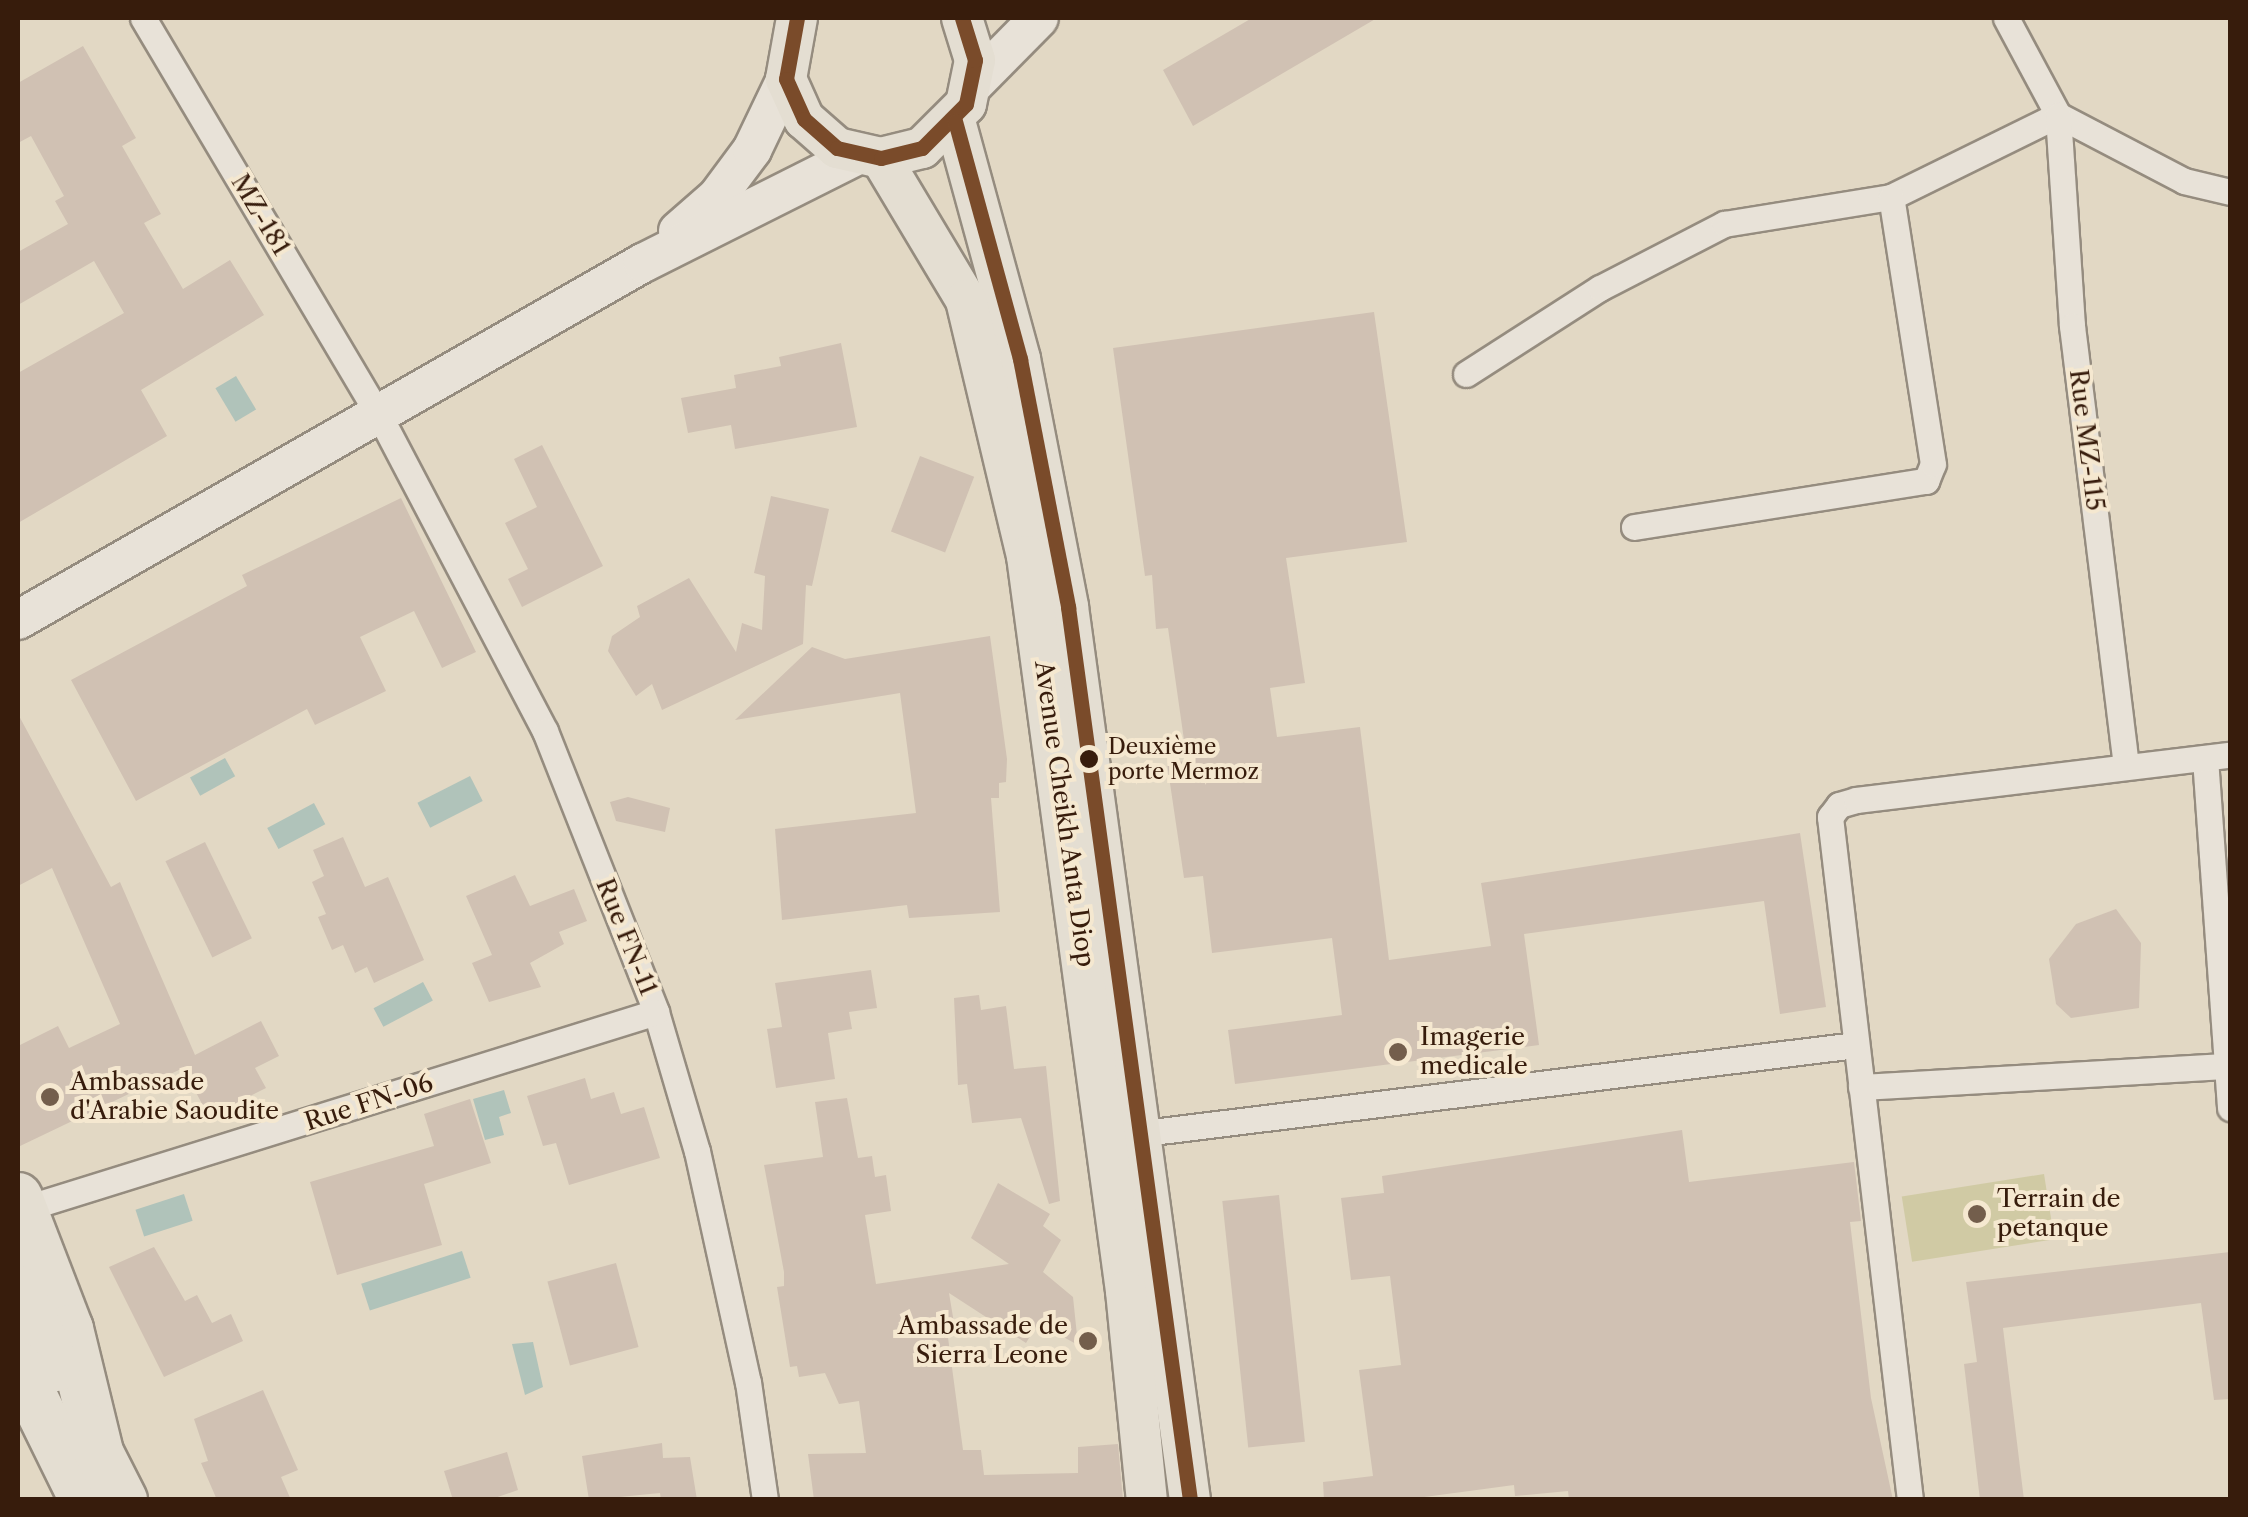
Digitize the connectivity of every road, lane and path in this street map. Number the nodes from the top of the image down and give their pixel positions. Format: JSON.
{"nodes":[{"id":1,"x":142,"y":18,"type":"edge"},
{"id":2,"x":962,"y":18,"type":"edge"},
{"id":3,"x":1039,"y":18,"type":"edge"},
{"id":4,"x":2006,"y":18,"type":"edge"},
{"id":5,"x":790,"y":23,"type":"edge"},
{"id":6,"x":786,"y":79,"type":"junction"},
{"id":7,"x":964,"y":104,"type":"junction"},
{"id":8,"x":2058,"y":115,"type":"junction"},
{"id":9,"x":869,"y":156,"type":"junction"},
{"id":10,"x":2230,"y":192,"type":"edge"},
{"id":11,"x":1891,"y":197,"type":"junction"},
{"id":12,"x":643,"y":263,"type":"junction"},
{"id":13,"x":1466,"y":374,"type":"dead end"},
{"id":14,"x":378,"y":414,"type":"junction"},
{"id":15,"x":1634,"y":527,"type":"dead end"},
{"id":16,"x":18,"y":620,"type":"edge"},
{"id":17,"x":2218,"y":756,"type":"edge"},
{"id":18,"x":2126,"y":764,"type":"junction"},
{"id":19,"x":656,"y":1012,"type":"junction"},
{"id":20,"x":1856,"y":1045,"type":"junction"},
{"id":21,"x":2225,"y":1066,"type":"junction"},
{"id":22,"x":1861,"y":1087,"type":"junction"},
{"id":23,"x":2230,"y":1108,"type":"edge"},
{"id":24,"x":1144,"y":1133,"type":"junction"},
{"id":25,"x":20,"y":1203,"type":"edge"},
{"id":26,"x":18,"y":1290,"type":"edge"},
{"id":27,"x":18,"y":1366,"type":"edge"},
{"id":28,"x":18,"y":1415,"type":"edge"},
{"id":29,"x":92,"y":1478,"type":"edge"},
{"id":30,"x":58,"y":1500,"type":"edge"},
{"id":31,"x":123,"y":1500,"type":"edge"},
{"id":32,"x":765,"y":1500,"type":"edge"},
{"id":33,"x":1147,"y":1500,"type":"edge"},
{"id":34,"x":1190,"y":1500,"type":"edge"},
{"id":35,"x":1910,"y":1500,"type":"edge"}],
"edges":[{"from":1,"to":14,"type":"street","name":"MZ-181"},
{"from":2,"to":7,"type":"main road","name":"Avenue Cheikh Anta Diop"},
{"from":3,"to":7,"type":"main road"},
{"from":4,"to":8,"type":"street"},
{"from":5,"to":6,"type":"main road"},
{"from":6,"to":9,"type":"main road"},
{"from":6,"to":12,"type":"main road"},
{"from":7,"to":9,"type":"main road"},
{"from":7,"to":24,"type":"main road","name":"Avenue Cheikh Anta Diop"},
{"from":8,"to":10,"type":"street"},
{"from":8,"to":11,"type":"street"},
{"from":8,"to":18,"type":"street","name":"Rue MZ-115"},
{"from":9,"to":12,"type":"main road"},
{"from":9,"to":33,"type":"main road","name":"Avenue Cheikh Anta Diop"},
{"from":11,"to":13,"type":"street"},
{"from":11,"to":15,"type":"street"},
{"from":12,"to":14,"type":"main road"},
{"from":14,"to":16,"type":"main road"},
{"from":14,"to":19,"type":"street","name":"Rue FN-11"},
{"from":17,"to":18,"type":"street"},
{"from":17,"to":21,"type":"street"},
{"from":18,"to":20,"type":"street"},
{"from":19,"to":25,"type":"street","name":"Rue FN-06"},
{"from":19,"to":32,"type":"street","name":"Rue FN-11"},
{"from":20,"to":22,"type":"street"},
{"from":20,"to":24,"type":"street"},
{"from":21,"to":22,"type":"street"},
{"from":21,"to":23,"type":"street"},
{"from":22,"to":35,"type":"street"},
{"from":24,"to":34,"type":"main road","name":"Avenue Cheikh Anta Diop"},
{"from":25,"to":29,"type":"highway"},
{"from":26,"to":29,"type":"highway"},
{"from":27,"to":29,"type":"highway"},
{"from":28,"to":30,"type":"highway"},
{"from":29,"to":31,"type":"highway"}]}
